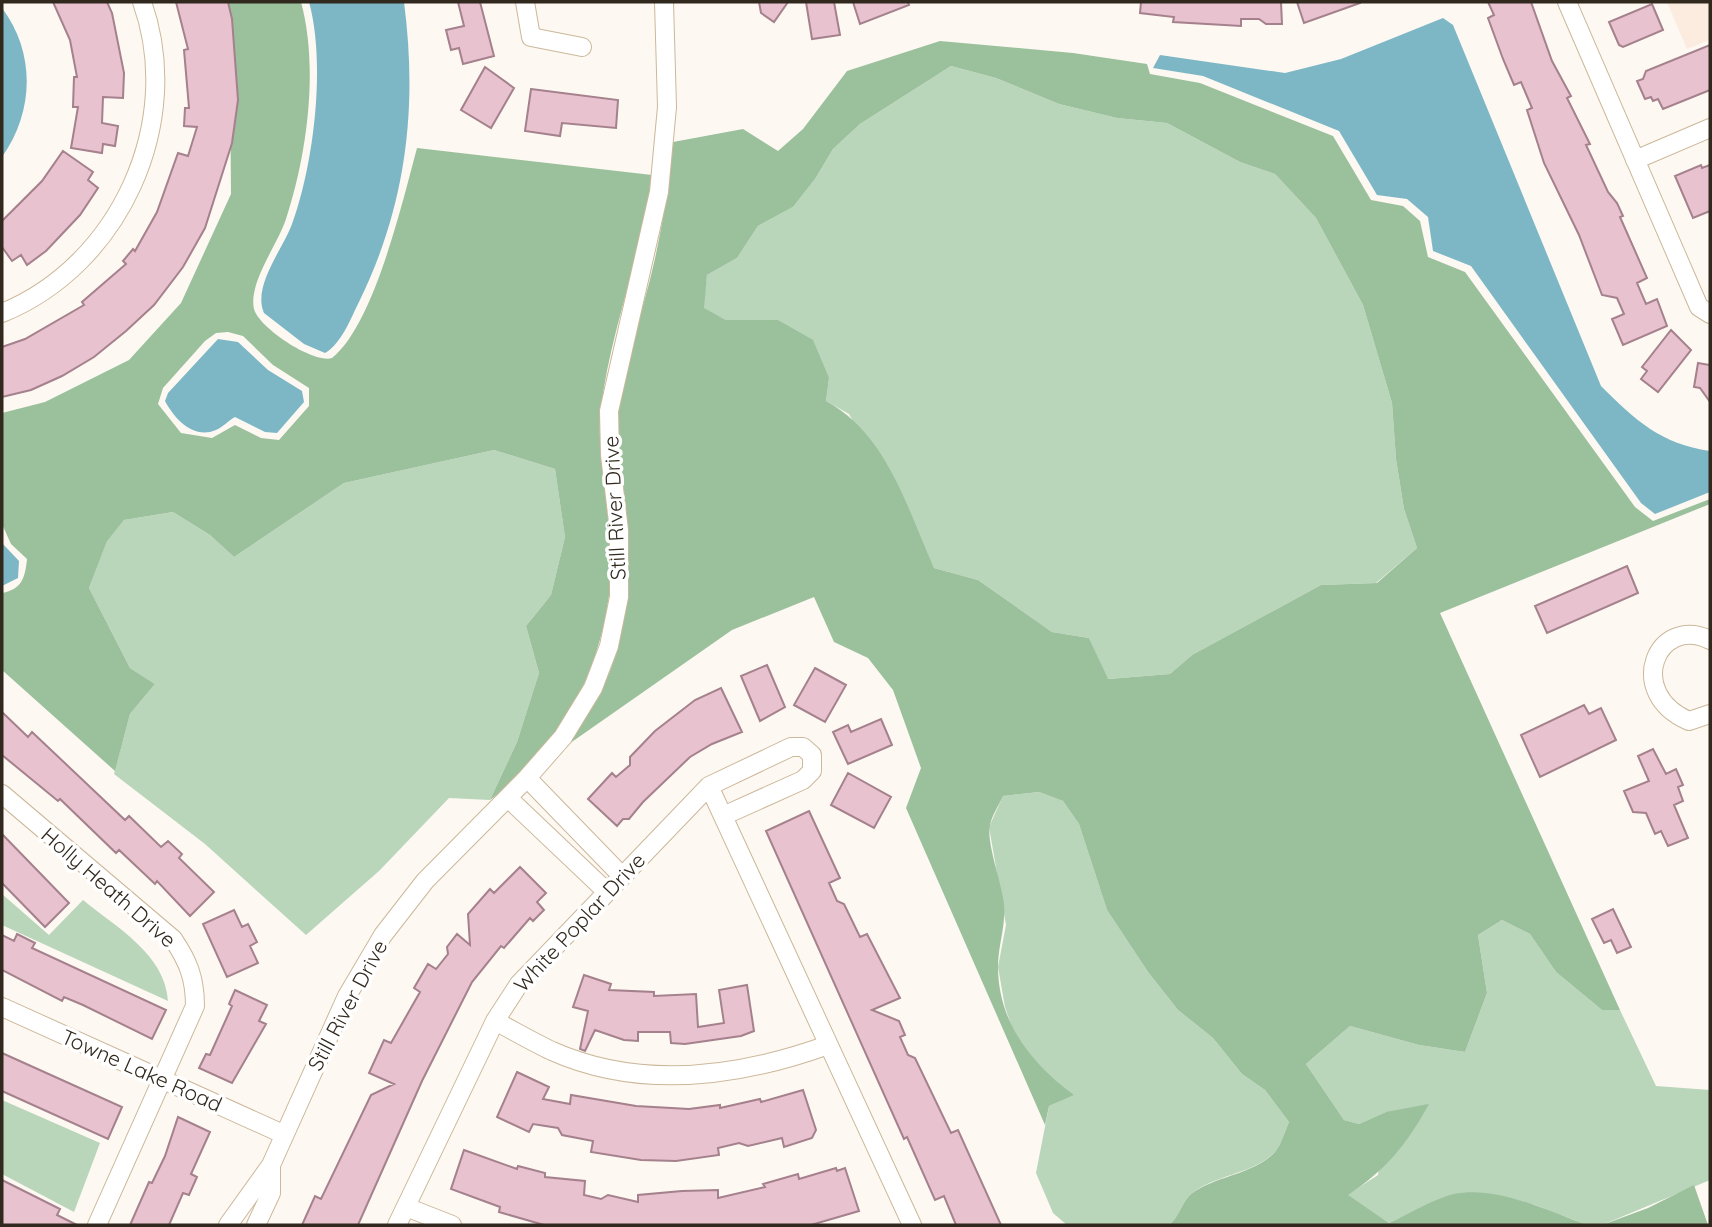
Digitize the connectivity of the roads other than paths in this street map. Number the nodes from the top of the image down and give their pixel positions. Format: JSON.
{"nodes":[{"id":1,"x":142,"y":2,"type":"edge"},
{"id":2,"x":526,"y":2,"type":"edge"},
{"id":3,"x":664,"y":2,"type":"edge"},
{"id":4,"x":1567,"y":2,"type":"edge"},
{"id":5,"x":582,"y":47,"type":"dead end"},
{"id":6,"x":1710,"y":128,"type":"edge"},
{"id":7,"x":1635,"y":160,"type":"junction"},
{"id":8,"x":2,"y":313,"type":"edge"},
{"id":9,"x":1710,"y":314,"type":"edge"},
{"id":10,"x":1710,"y":640,"type":"edge"},
{"id":11,"x":1710,"y":714,"type":"edge"},
{"id":12,"x":527,"y":778,"type":"junction"},
{"id":13,"x":709,"y":786,"type":"junction"},
{"id":14,"x":2,"y":793,"type":"edge"},
{"id":15,"x":508,"y":798,"type":"junction"},
{"id":16,"x":723,"y":816,"type":"junction"},
{"id":17,"x":568,"y":821,"type":"junction"},
{"id":18,"x":551,"y":839,"type":"junction"},
{"id":19,"x":621,"y":875,"type":"junction"},
{"id":20,"x":606,"y":891,"type":"junction"},
{"id":21,"x":2,"y":1007,"type":"edge"},
{"id":22,"x":495,"y":1021,"type":"junction"},
{"id":23,"x":828,"y":1045,"type":"junction"},
{"id":24,"x":163,"y":1079,"type":"junction"},
{"id":25,"x":283,"y":1134,"type":"junction"},
{"id":26,"x":271,"y":1165,"type":"junction"},
{"id":27,"x":406,"y":1207,"type":"junction"},
{"id":28,"x":97,"y":1225,"type":"edge"},
{"id":29,"x":228,"y":1225,"type":"edge"},
{"id":30,"x":256,"y":1225,"type":"edge"},
{"id":31,"x":397,"y":1225,"type":"edge"},
{"id":32,"x":452,"y":1225,"type":"edge"},
{"id":33,"x":912,"y":1225,"type":"edge"}],
"edges":[{"from":1,"to":8,"type":"street"},
{"from":2,"to":5,"type":"street"},
{"from":3,"to":12,"type":"street","name":"Still River Drive"},
{"from":4,"to":7,"type":"street"},
{"from":6,"to":7,"type":"street"},
{"from":7,"to":9,"type":"street"},
{"from":10,"to":11,"type":"street"},
{"from":12,"to":15,"type":"street","name":"Still River Drive"},
{"from":12,"to":17,"type":"street"},
{"from":13,"to":16,"type":"street"},
{"from":13,"to":16,"type":"street","name":"White Poplar Drive"},
{"from":13,"to":19,"type":"street","name":"White Poplar Drive"},
{"from":14,"to":24,"type":"street","name":"Holly Heath Drive"},
{"from":15,"to":18,"type":"street"},
{"from":15,"to":25,"type":"street","name":"Still River Drive"},
{"from":16,"to":23,"type":"street"},
{"from":17,"to":18,"type":"street"},
{"from":17,"to":19,"type":"street"},
{"from":18,"to":20,"type":"street"},
{"from":19,"to":20,"type":"street","name":"White Poplar Drive"},
{"from":20,"to":22,"type":"street","name":"White Poplar Drive"},
{"from":21,"to":24,"type":"street","name":"Towne Lake Road"},
{"from":22,"to":23,"type":"street"},
{"from":22,"to":27,"type":"street","name":"White Poplar Drive"},
{"from":23,"to":33,"type":"street"},
{"from":24,"to":25,"type":"street","name":"Towne Lake Road"},
{"from":24,"to":28,"type":"street","name":"Holly Heath Drive"},
{"from":25,"to":26,"type":"street","name":"Still River Drive"},
{"from":26,"to":29,"type":"street","name":"Still River Drive"},
{"from":26,"to":30,"type":"street","name":"Still River Drive"},
{"from":27,"to":31,"type":"street","name":"White Poplar Drive"},
{"from":27,"to":32,"type":"street"}]}
